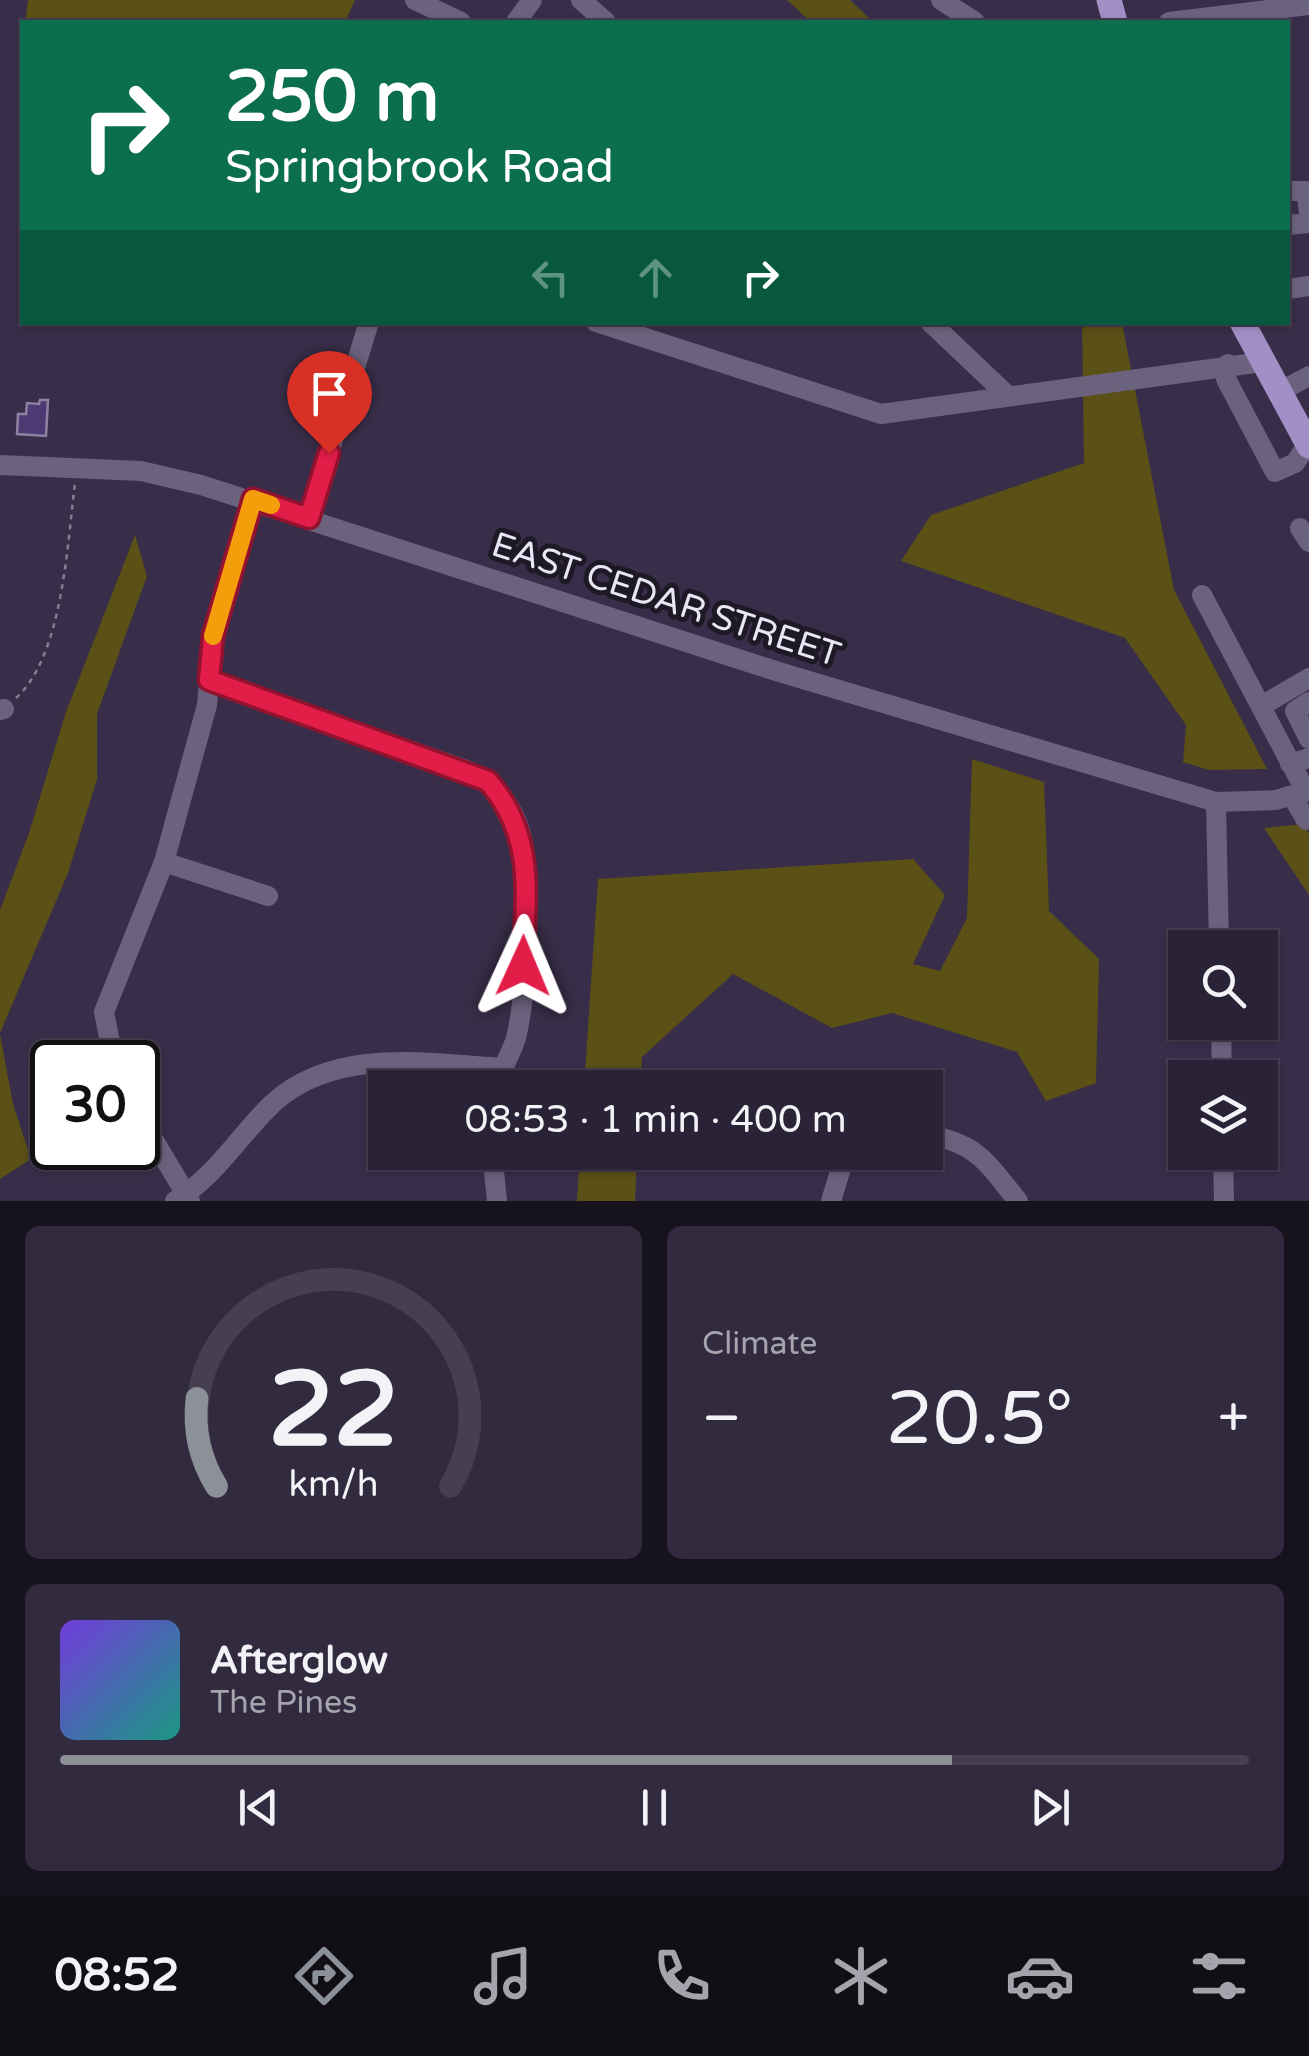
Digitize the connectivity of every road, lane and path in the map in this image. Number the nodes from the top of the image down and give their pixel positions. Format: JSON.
{"nodes":[{"id":1,"x":414,"y":0,"type":"edge"},
{"id":2,"x":581,"y":0,"type":"edge"},
{"id":3,"x":941,"y":0,"type":"edge"},
{"id":4,"x":1309,"y":5,"type":"edge"},
{"id":5,"x":1268,"y":11,"type":"edge"},
{"id":6,"x":458,"y":20,"type":"edge"},
{"id":7,"x":604,"y":20,"type":"edge"},
{"id":8,"x":961,"y":20,"type":"edge"},
{"id":9,"x":1198,"y":20,"type":"edge"},
{"id":10,"x":1290,"y":191,"type":"edge"},
{"id":11,"x":1309,"y":212,"type":"edge"},
{"id":12,"x":369,"y":325,"type":"edge"},
{"id":13,"x":605,"y":325,"type":"edge"},
{"id":14,"x":933,"y":325,"type":"edge"},
{"id":15,"x":1244,"y":325,"type":"edge"},
{"id":16,"x":1262,"y":362,"type":"junction"},
{"id":17,"x":1228,"y":364,"type":"junction"},
{"id":18,"x":1309,"y":376,"type":"edge"},
{"id":19,"x":1279,"y":392,"type":"junction"},
{"id":20,"x":1008,"y":394,"type":"junction"},
{"id":21,"x":1308,"y":443,"type":"edge"},
{"id":22,"x":0,"y":466,"type":"edge"},
{"id":23,"x":76,"y":467,"type":"junction"},
{"id":24,"x":253,"y":499,"type":"junction"},
{"id":25,"x":309,"y":518,"type":"junction"},
{"id":26,"x":1202,"y":595,"type":"dead end"},
{"id":27,"x":1309,"y":678,"type":"edge"},
{"id":28,"x":209,"y":680,"type":"junction"},
{"id":29,"x":1309,"y":702,"type":"edge"},
{"id":30,"x":1262,"y":705,"type":"junction"},
{"id":31,"x":2,"y":709,"type":"edge"},
{"id":32,"x":1309,"y":739,"type":"edge"},
{"id":33,"x":1299,"y":761,"type":"edge"},
{"id":34,"x":1302,"y":793,"type":"edge"},
{"id":35,"x":1216,"y":802,"type":"junction"},
{"id":36,"x":1308,"y":821,"type":"edge"},
{"id":37,"x":164,"y":862,"type":"junction"},
{"id":38,"x":268,"y":896,"type":"dead end"},
{"id":39,"x":1219,"y":930,"type":"edge"},
{"id":40,"x":110,"y":1040,"type":"edge"},
{"id":41,"x":446,"y":1070,"type":"edge"},
{"id":42,"x":503,"y":1070,"type":"edge"},
{"id":43,"x":943,"y":1137,"type":"edge"},
{"id":44,"x":160,"y":1155,"type":"edge"},
{"id":45,"x":494,"y":1170,"type":"edge"},
{"id":46,"x":840,"y":1170,"type":"edge"},
{"id":47,"x":1223,"y":1170,"type":"edge"},
{"id":48,"x":184,"y":1199,"type":"edge"},
{"id":49,"x":497,"y":1201,"type":"edge"},
{"id":50,"x":831,"y":1201,"type":"edge"},
{"id":51,"x":1018,"y":1201,"type":"edge"},
{"id":52,"x":1224,"y":1201,"type":"edge"}],
"edges":[{"from":1,"to":6,"type":"street"},
{"from":2,"to":7,"type":"street"},
{"from":3,"to":8,"type":"street"},
{"from":4,"to":5,"type":"street"},
{"from":5,"to":9,"type":"street"},
{"from":10,"to":11,"type":"street"},
{"from":12,"to":25,"type":"street"},
{"from":13,"to":20,"type":"street"},
{"from":14,"to":20,"type":"street"},
{"from":15,"to":16,"type":"main road"},
{"from":16,"to":17,"type":"street"},
{"from":16,"to":19,"type":"main road"},
{"from":17,"to":20,"type":"street"},
{"from":17,"to":21,"type":"street"},
{"from":18,"to":19,"type":"street"},
{"from":19,"to":21,"type":"main road"},
{"from":22,"to":23,"type":"street","name":"EAST CEDAR STREET"},
{"from":23,"to":24,"type":"street","name":"EAST CEDAR STREET"},
{"from":23,"to":31,"type":"path"},
{"from":24,"to":25,"type":"street","name":"EAST CEDAR STREET"},
{"from":24,"to":28,"type":"street"},
{"from":25,"to":35,"type":"street","name":"EAST CEDAR STREET"},
{"from":26,"to":30,"type":"street"},
{"from":27,"to":30,"type":"street"},
{"from":28,"to":37,"type":"street"},
{"from":28,"to":42,"type":"street"},
{"from":29,"to":32,"type":"street"},
{"from":30,"to":33,"type":"street"},
{"from":33,"to":34,"type":"street"},
{"from":34,"to":35,"type":"street","name":"EAST CEDAR STREET"},
{"from":34,"to":36,"type":"street"},
{"from":35,"to":39,"type":"street"},
{"from":37,"to":38,"type":"street"},
{"from":37,"to":40,"type":"street"},
{"from":41,"to":48,"type":"street"},
{"from":43,"to":51,"type":"street"},
{"from":44,"to":48,"type":"street"},
{"from":45,"to":49,"type":"street"},
{"from":46,"to":50,"type":"street"},
{"from":47,"to":52,"type":"street"}]}
